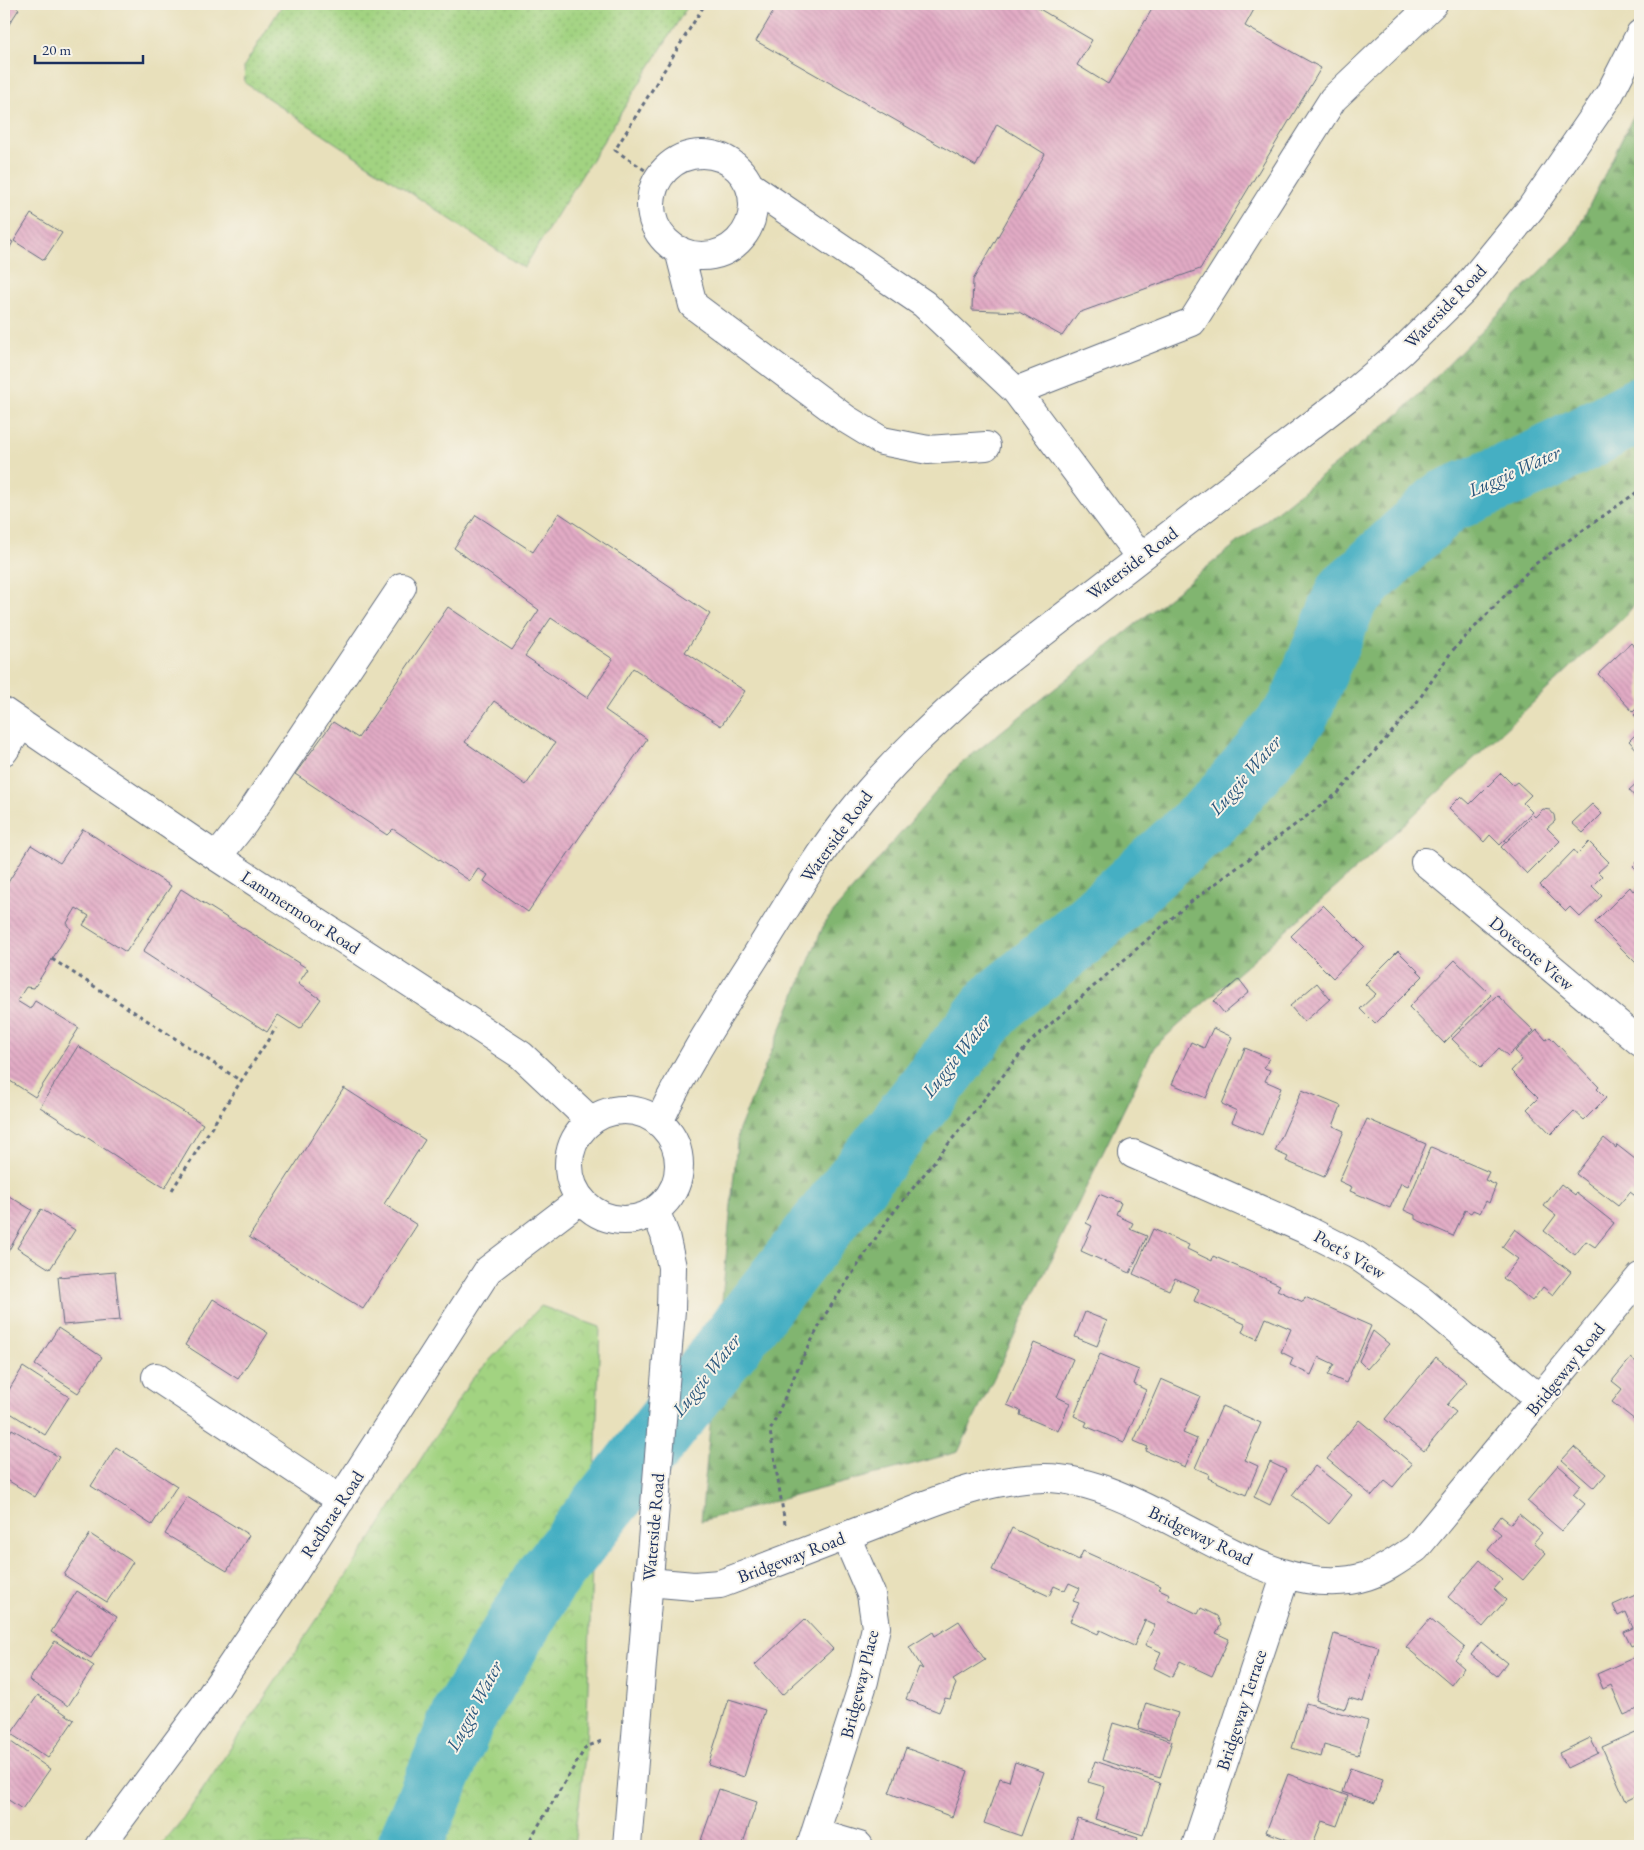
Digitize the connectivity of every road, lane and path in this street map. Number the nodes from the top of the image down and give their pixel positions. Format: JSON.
{"nodes":[{"id":1,"x":705,"y":4,"type":"edge"},
{"id":2,"x":1433,"y":4,"type":"edge"},
{"id":3,"x":1640,"y":34,"type":"edge"},
{"id":4,"x":658,"y":180,"type":"junction"},
{"id":5,"x":750,"y":185,"type":"junction"},
{"id":6,"x":680,"y":250,"type":"junction"},
{"id":7,"x":1016,"y":391,"type":"junction"},
{"id":8,"x":986,"y":446,"type":"dead end"},
{"id":9,"x":1640,"y":490,"type":"edge"},
{"id":10,"x":1140,"y":557,"type":"junction"},
{"id":11,"x":402,"y":587,"type":"dead end"},
{"id":12,"x":13,"y":718,"type":"edge"},
{"id":13,"x":4,"y":751,"type":"edge"},
{"id":14,"x":217,"y":857,"type":"junction"},
{"id":15,"x":1425,"y":862,"type":"dead end"},
{"id":16,"x":52,"y":959,"type":"dead end"},
{"id":17,"x":276,"y":1028,"type":"dead end"},
{"id":18,"x":1640,"y":1042,"type":"edge"},
{"id":19,"x":241,"y":1081,"type":"junction"},
{"id":20,"x":591,"y":1121,"type":"junction"},
{"id":21,"x":660,"y":1122,"type":"junction"},
{"id":22,"x":1133,"y":1154,"type":"dead end"},
{"id":23,"x":172,"y":1190,"type":"dead end"},
{"id":24,"x":580,"y":1200,"type":"junction"},
{"id":25,"x":655,"y":1210,"type":"junction"},
{"id":26,"x":1640,"y":1277,"type":"edge"},
{"id":27,"x":156,"y":1377,"type":"dead end"},
{"id":28,"x":1540,"y":1399,"type":"junction"},
{"id":29,"x":341,"y":1500,"type":"junction"},
{"id":30,"x":846,"y":1536,"type":"junction"},
{"id":31,"x":792,"y":1557,"type":"junction"},
{"id":32,"x":1286,"y":1574,"type":"junction"},
{"id":33,"x":648,"y":1582,"type":"junction"},
{"id":34,"x":636,"y":1726,"type":"junction"},
{"id":35,"x":813,"y":1840,"type":"edge"},
{"id":36,"x":100,"y":1846,"type":"edge"},
{"id":37,"x":526,"y":1846,"type":"edge"},
{"id":38,"x":627,"y":1846,"type":"edge"},
{"id":39,"x":858,"y":1846,"type":"edge"},
{"id":40,"x":1196,"y":1846,"type":"edge"}],
"edges":[{"from":1,"to":4,"type":"path"},
{"from":2,"to":7,"type":"street"},
{"from":3,"to":10,"type":"street","name":"Waterside Road"},
{"from":4,"to":5,"type":"street"},
{"from":4,"to":6,"type":"street"},
{"from":5,"to":6,"type":"street"},
{"from":5,"to":7,"type":"street"},
{"from":6,"to":8,"type":"street"},
{"from":7,"to":10,"type":"street"},
{"from":9,"to":31,"type":"path"},
{"from":10,"to":21,"type":"street","name":"Waterside Road"},
{"from":11,"to":14,"type":"street"},
{"from":12,"to":13,"type":"street"},
{"from":12,"to":14,"type":"street","name":"Lammermoor Road"},
{"from":14,"to":20,"type":"street","name":"Lammermoor Road"},
{"from":15,"to":18,"type":"street","name":"Dovecote View"},
{"from":16,"to":19,"type":"path"},
{"from":17,"to":19,"type":"path"},
{"from":19,"to":23,"type":"path"},
{"from":20,"to":21,"type":"street"},
{"from":20,"to":24,"type":"street"},
{"from":21,"to":25,"type":"street"},
{"from":22,"to":28,"type":"street","name":"Poet's View"},
{"from":24,"to":25,"type":"street"},
{"from":24,"to":29,"type":"street","name":"Redbrae Road"},
{"from":25,"to":33,"type":"street","name":"Waterside Road"},
{"from":26,"to":28,"type":"street","name":"Bridgeway Road"},
{"from":27,"to":29,"type":"street"},
{"from":28,"to":32,"type":"street","name":"Bridgeway Road"},
{"from":29,"to":36,"type":"street","name":"Redbrae Road"},
{"from":30,"to":31,"type":"street","name":"Bridgeway Road"},
{"from":30,"to":32,"type":"street","name":"Bridgeway Road"},
{"from":30,"to":35,"type":"street","name":"Bridgeway Place"},
{"from":31,"to":33,"type":"street","name":"Bridgeway Road"},
{"from":32,"to":40,"type":"street","name":"Bridgeway Terrace"},
{"from":33,"to":34,"type":"street","name":"Waterside Road"},
{"from":34,"to":37,"type":"path"},
{"from":34,"to":38,"type":"street","name":"Waterside Road"},
{"from":35,"to":39,"type":"street","name":"Bridgeway Place"}]}
